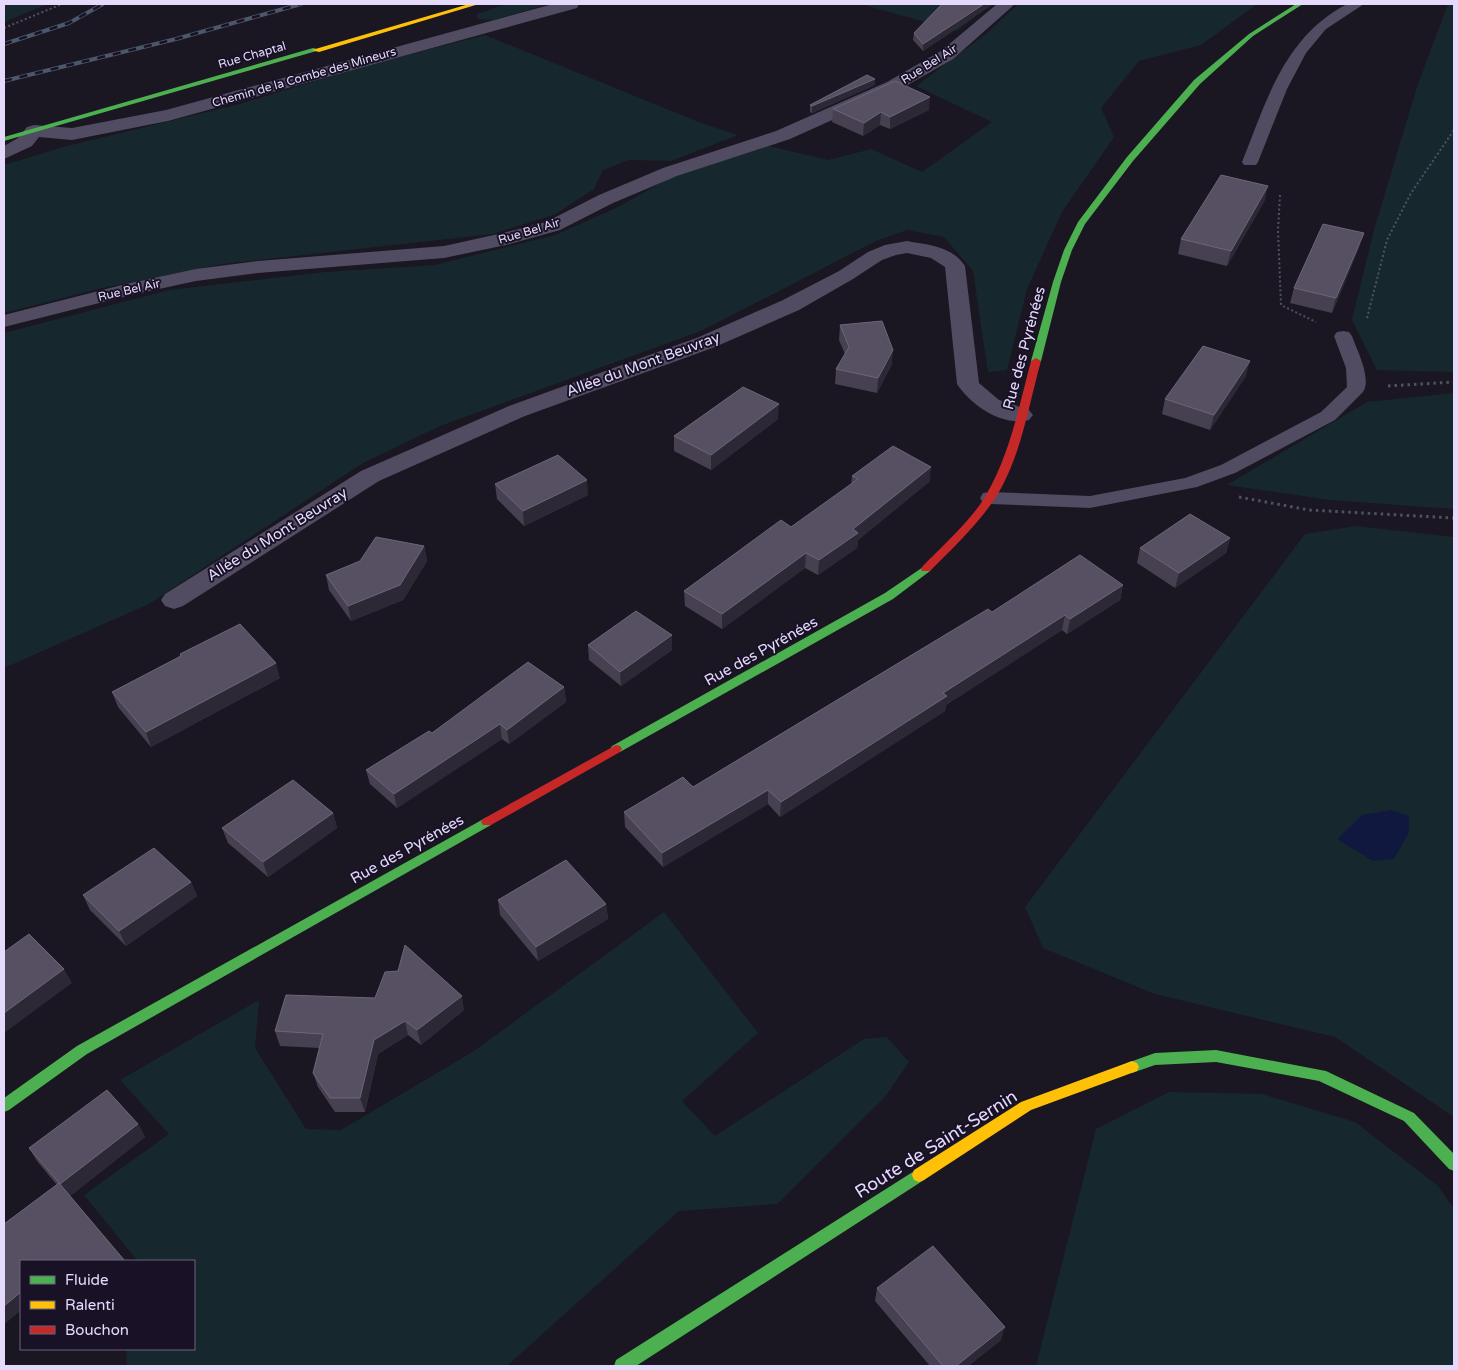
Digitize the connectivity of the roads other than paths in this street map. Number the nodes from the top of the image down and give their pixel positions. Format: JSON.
{"nodes":[{"id":1,"x":476,"y":4,"type":"edge"},
{"id":2,"x":571,"y":4,"type":"edge"},
{"id":3,"x":1007,"y":4,"type":"edge"},
{"id":4,"x":1300,"y":4,"type":"edge"},
{"id":5,"x":1357,"y":4,"type":"edge"},
{"id":6,"x":34,"y":131,"type":"junction"},
{"id":7,"x":4,"y":139,"type":"edge"},
{"id":8,"x":4,"y":153,"type":"edge"},
{"id":9,"x":1250,"y":162,"type":"dead end"},
{"id":10,"x":4,"y":321,"type":"edge"},
{"id":11,"x":1343,"y":336,"type":"road end"},
{"id":12,"x":1021,"y":415,"type":"junction"},
{"id":13,"x":990,"y":498,"type":"junction"},
{"id":14,"x":174,"y":600,"type":"dead end"},
{"id":15,"x":4,"y":1106,"type":"edge"},
{"id":16,"x":1454,"y":1164,"type":"edge"},
{"id":17,"x":622,"y":1366,"type":"edge"}],
"edges":[{"from":1,"to":6,"type":"street","name":"Rue Chaptal"},
{"from":2,"to":6,"type":"street","name":"Chemin de la Combe des Mineurs"},
{"from":3,"to":10,"type":"street","name":"Rue Bel Air"},
{"from":4,"to":12,"type":"street","name":"Rue des Pyrénées"},
{"from":5,"to":9,"type":"lane"},
{"from":6,"to":7,"type":"street","name":"Rue Chaptal"},
{"from":6,"to":8,"type":"street"},
{"from":11,"to":13,"type":"lane"},
{"from":12,"to":13,"type":"street","name":"Rue des Pyrénées"},
{"from":12,"to":14,"type":"street","name":"Allée du Mont Beuvray"},
{"from":13,"to":15,"type":"street","name":"Rue des Pyrénées"},
{"from":16,"to":17,"type":"street","name":"Route de Saint-Sernin"}]}
